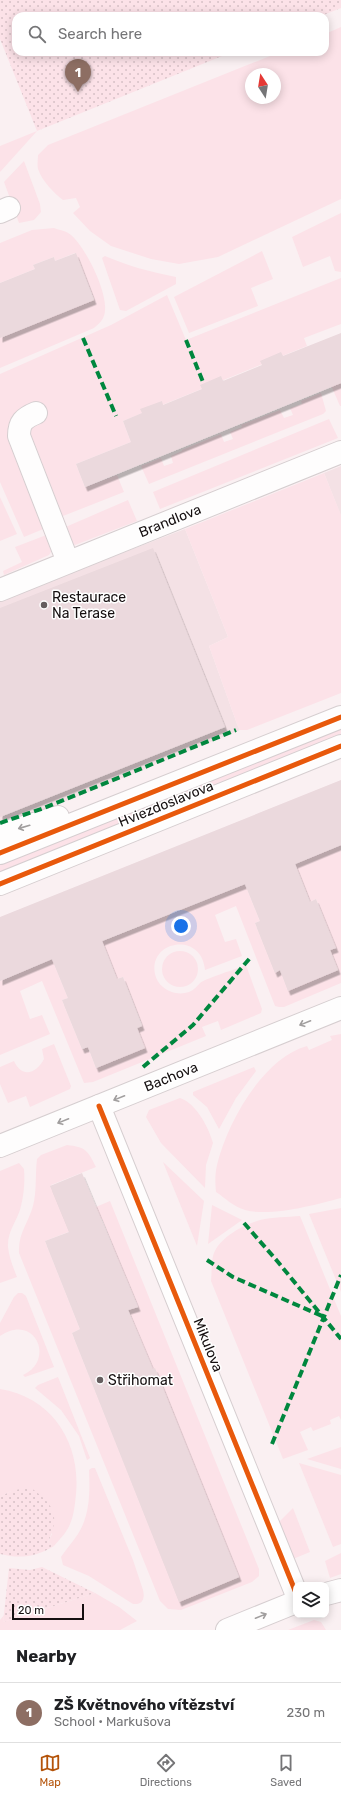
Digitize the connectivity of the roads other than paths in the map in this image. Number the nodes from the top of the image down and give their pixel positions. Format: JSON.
{"nodes":[{"id":1,"x":36,"y":412,"type":"dead end"},
{"id":2,"x":341,"y":452,"type":"edge"},
{"id":3,"x":68,"y":562,"type":"junction"},
{"id":4,"x":0,"y":590,"type":"edge"},
{"id":5,"x":341,"y":717,"type":"edge"},
{"id":6,"x":341,"y":746,"type":"edge"},
{"id":7,"x":182,"y":780,"type":"junction"},
{"id":8,"x":0,"y":834,"type":"edge"},
{"id":9,"x":0,"y":853,"type":"edge"},
{"id":10,"x":0,"y":884,"type":"edge"},
{"id":11,"x":341,"y":1008,"type":"edge"},
{"id":12,"x":99,"y":1106,"type":"junction"},
{"id":13,"x":0,"y":1146,"type":"edge"},
{"id":14,"x":293,"y":1586,"type":"edge"},
{"id":15,"x":341,"y":1590,"type":"edge"},
{"id":16,"x":329,"y":1593,"type":"edge"},
{"id":17,"x":293,"y":1603,"type":"edge"},
{"id":18,"x":227,"y":1630,"type":"edge"}],
"edges":[{"from":1,"to":3,"type":"street"},
{"from":2,"to":3,"type":"street","name":"Brandlova"},
{"from":3,"to":4,"type":"street","name":"Brandlova"},
{"from":5,"to":7,"type":"street","name":"Hviezdoslavova"},
{"from":6,"to":10,"type":"street","name":"Hviezdoslavova"},
{"from":7,"to":8,"type":"street","one_way":true},
{"from":7,"to":9,"type":"street","name":"Hviezdoslavova"},
{"from":11,"to":12,"type":"street","name":"Bachova","one_way":true},
{"from":12,"to":13,"type":"street","name":"Bachova","one_way":true},
{"from":12,"to":14,"type":"street","name":"Mikulova"},
{"from":15,"to":16,"type":"street"},
{"from":18,"to":17,"type":"street","one_way":true}]}
